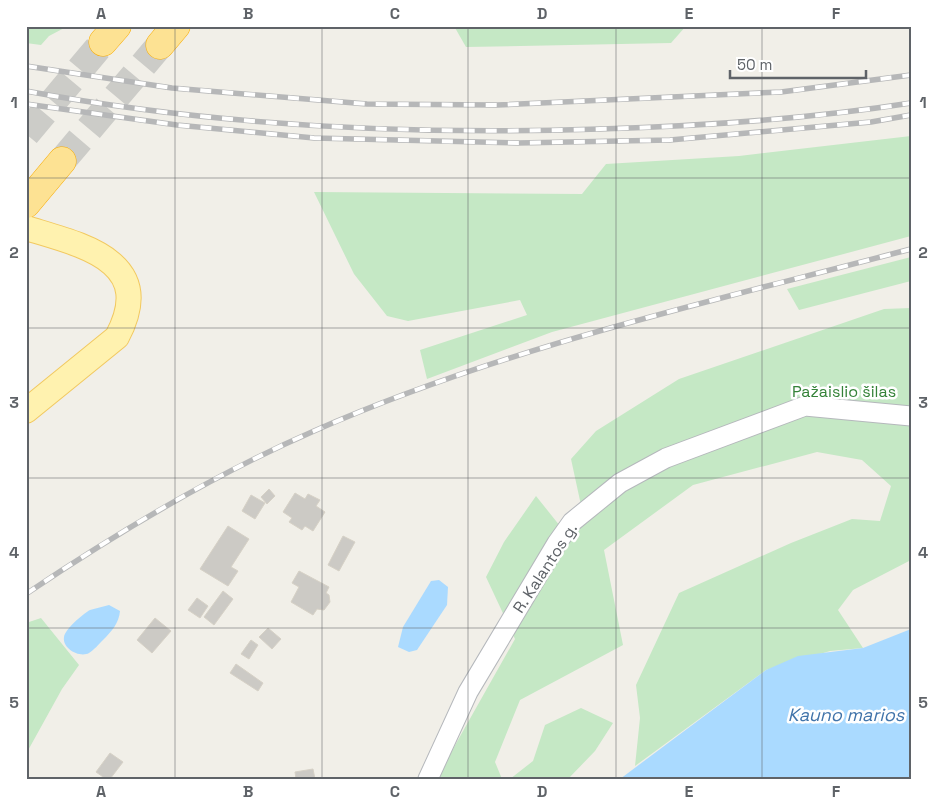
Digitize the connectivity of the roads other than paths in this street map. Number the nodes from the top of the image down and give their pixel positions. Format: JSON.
{"nodes":[{"id":1,"x":62,"y":161,"type":"tunnel mouth"},
{"id":2,"x":26,"y":204,"type":"edge"},
{"id":3,"x":26,"y":228,"type":"edge"},
{"id":4,"x":26,"y":411,"type":"edge"},
{"id":5,"x":911,"y":416,"type":"edge"},
{"id":6,"x":428,"y":779,"type":"edge"}],
"edges":[{"from":1,"to":2,"type":"highway"},
{"from":3,"to":4,"type":"main road"},
{"from":5,"to":6,"type":"street","name":"R. Kalantos g."}]}
